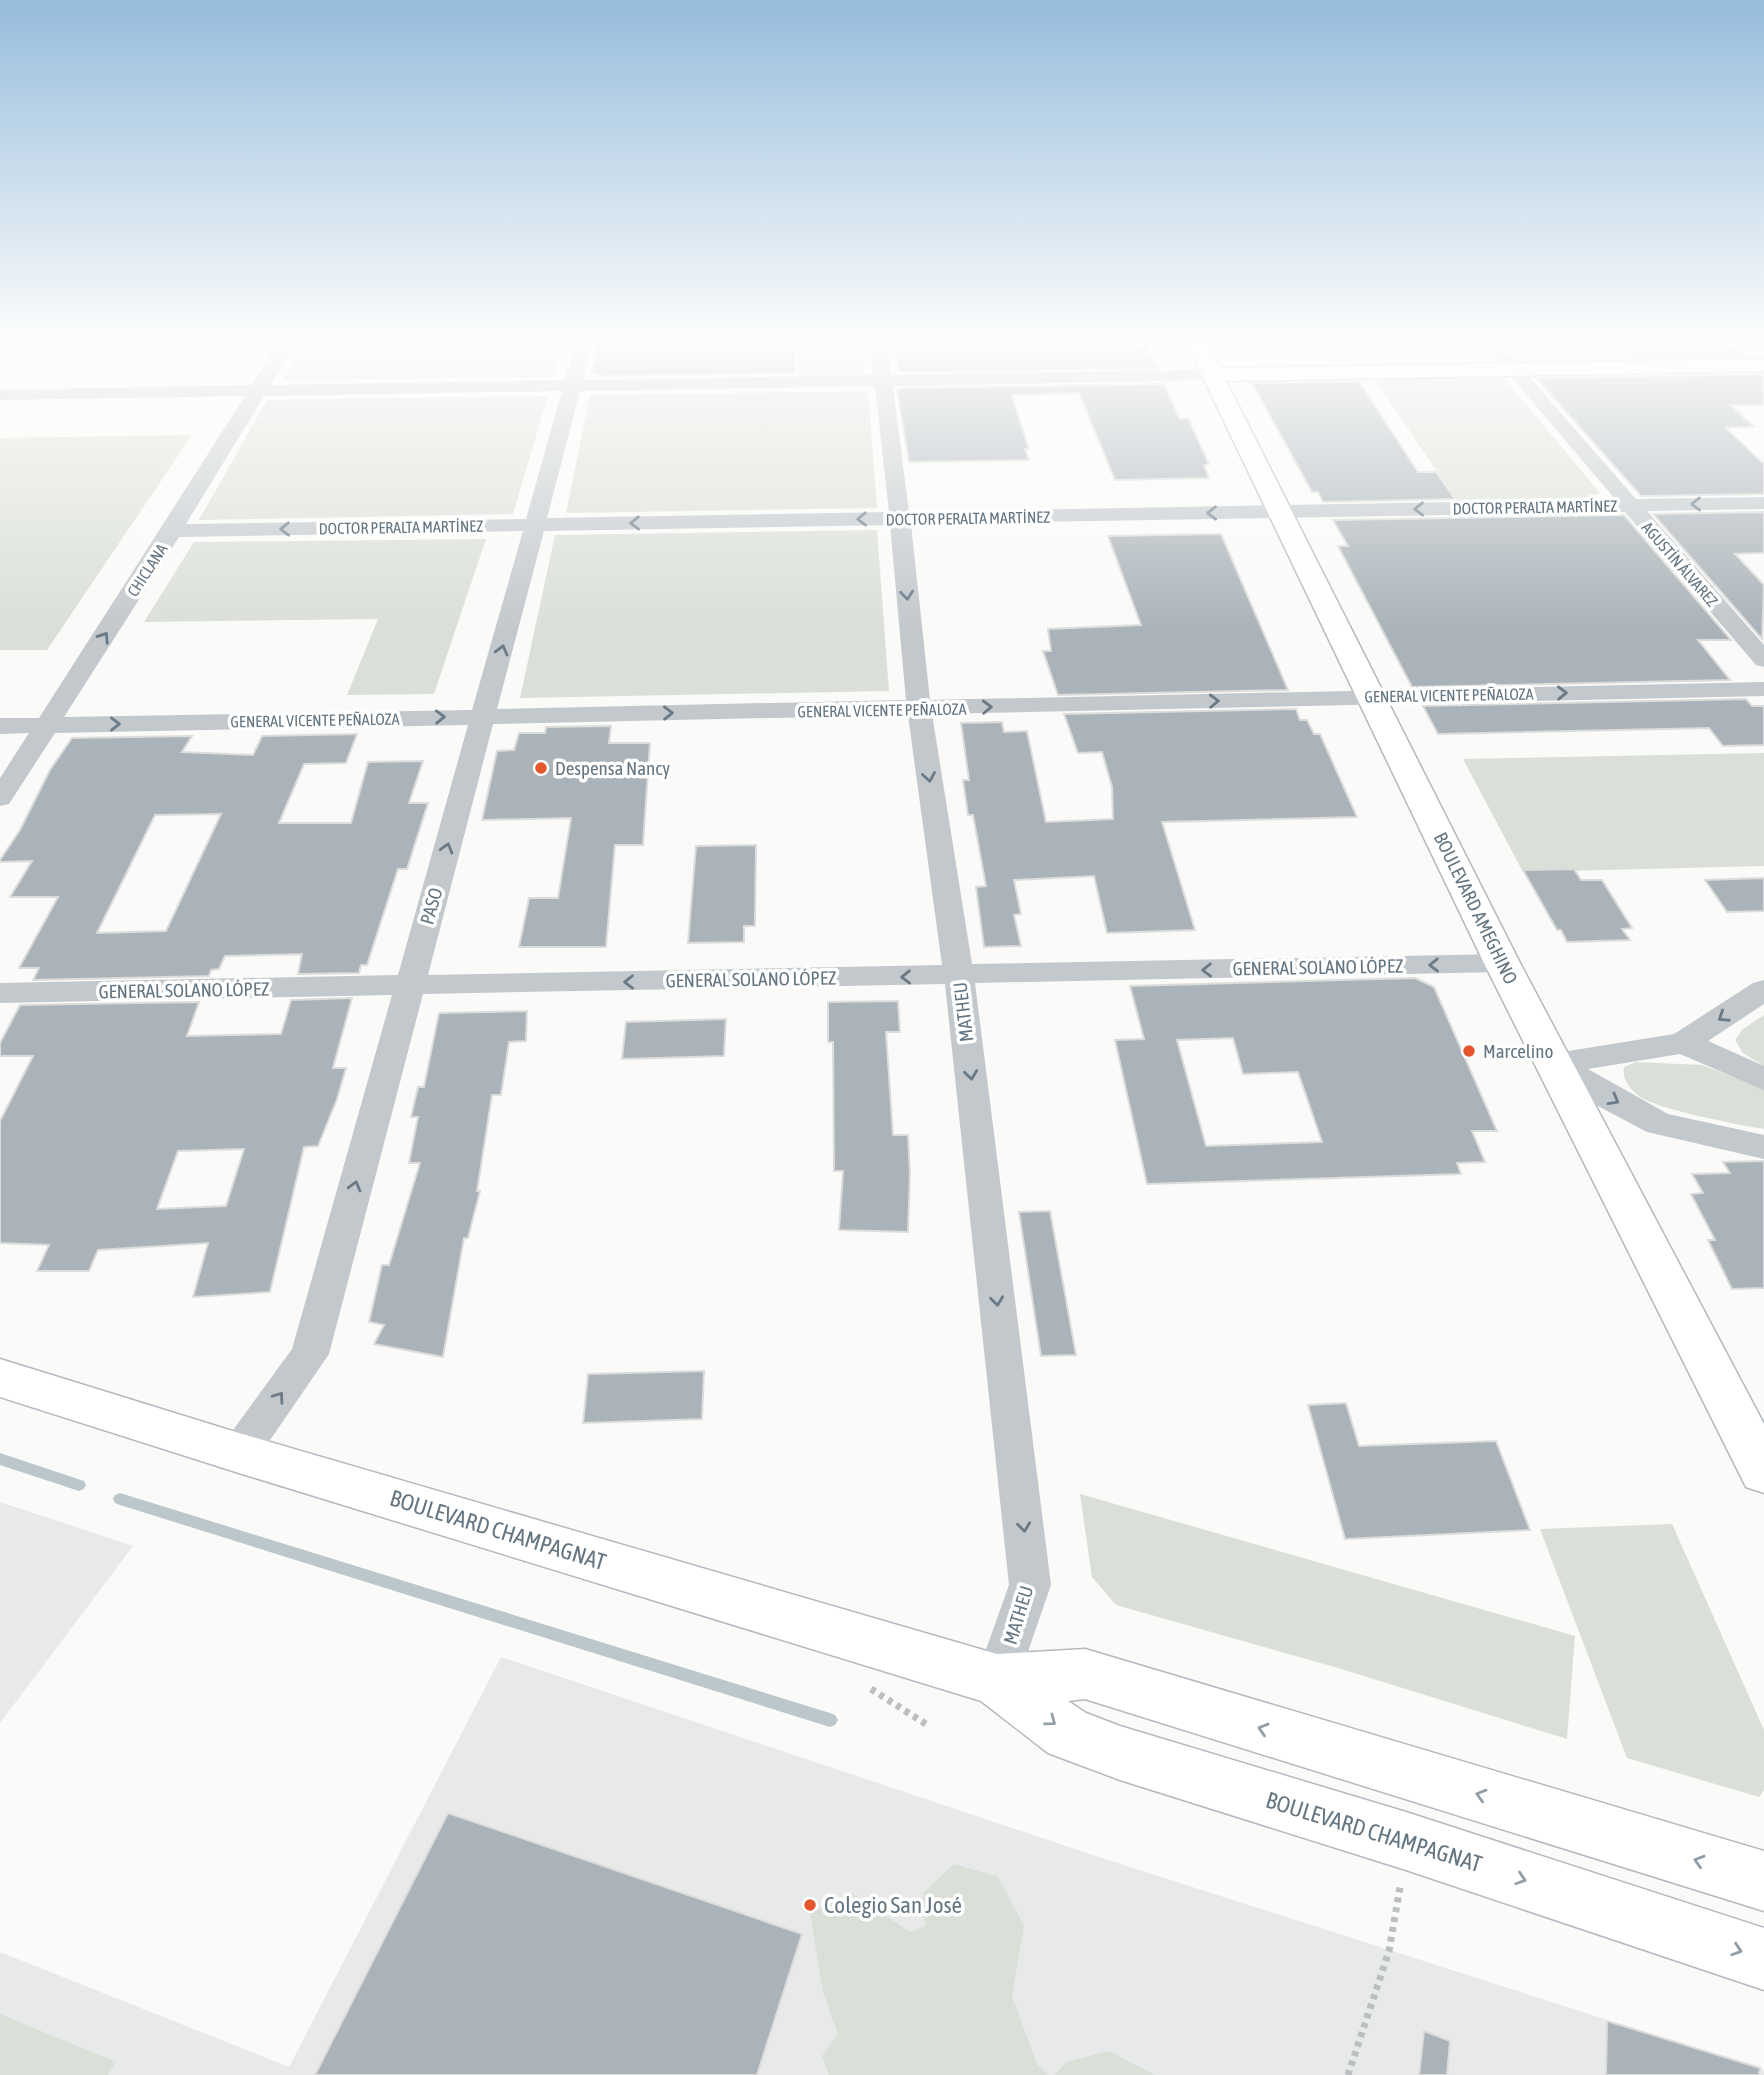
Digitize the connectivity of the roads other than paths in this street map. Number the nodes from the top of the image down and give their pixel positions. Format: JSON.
{"nodes":[{"id":1,"x":230,"y":437,"type":"edge"},
{"id":2,"x":559,"y":437,"type":"edge"},
{"id":3,"x":890,"y":437,"type":"edge"},
{"id":4,"x":1243,"y":437,"type":"edge"},
{"id":5,"x":1570,"y":437,"type":"edge"},
{"id":6,"x":1764,"y":503,"type":"edge"},
{"id":7,"x":1629,"y":505,"type":"junction"},
{"id":8,"x":1281,"y":512,"type":"junction"},
{"id":9,"x":900,"y":519,"type":"junction"},
{"id":10,"x":536,"y":524,"type":"junction"},
{"id":11,"x":172,"y":531,"type":"junction"},
{"id":12,"x":1764,"y":660,"type":"edge"},
{"id":13,"x":1764,"y":689,"type":"edge"},
{"id":14,"x":1371,"y":696,"type":"junction"},
{"id":15,"x":919,"y":709,"type":"junction"},
{"id":16,"x":484,"y":716,"type":"junction"},
{"id":17,"x":0,"y":726,"type":"edge"},
{"id":18,"x":47,"y":726,"type":"junction"},
{"id":19,"x":0,"y":798,"type":"edge"},
{"id":20,"x":1502,"y":963,"type":"junction"},
{"id":21,"x":959,"y":976,"type":"junction"},
{"id":22,"x":409,"y":985,"type":"junction"},
{"id":23,"x":1764,"y":990,"type":"edge"},
{"id":24,"x":0,"y":993,"type":"edge"},
{"id":25,"x":1683,"y":1043,"type":"junction"},
{"id":26,"x":1556,"y":1064,"type":"junction"},
{"id":27,"x":1764,"y":1079,"type":"edge"},
{"id":28,"x":1764,"y":1147,"type":"edge"},
{"id":29,"x":0,"y":1378,"type":"edge"},
{"id":30,"x":239,"y":1453,"type":"junction"},
{"id":31,"x":1764,"y":1472,"type":"edge"},
{"id":32,"x":997,"y":1680,"type":"junction"},
{"id":33,"x":1764,"y":1881,"type":"edge"},
{"id":34,"x":1764,"y":1959,"type":"edge"}],
"edges":[{"from":1,"to":11,"type":"street","name":"CHICLANA"},
{"from":2,"to":10,"type":"street","name":"PASO"},
{"from":3,"to":9,"type":"street","name":"MATHEU"},
{"from":4,"to":8,"type":"main road","name":"BOULEVARD AMEGHINO"},
{"from":5,"to":7,"type":"street","name":"AGUSTÍN ÁLVAREZ"},
{"from":6,"to":7,"type":"street","name":"DOCTOR PERALTA MARTÍNEZ","one_way":true},
{"from":7,"to":8,"type":"street","name":"DOCTOR PERALTA MARTÍNEZ","one_way":true},
{"from":7,"to":12,"type":"street","name":"AGUSTÍN ÁLVAREZ"},
{"from":8,"to":9,"type":"street","name":"DOCTOR PERALTA MARTÍNEZ","one_way":true},
{"from":8,"to":14,"type":"main road","name":"BOULEVARD AMEGHINO"},
{"from":9,"to":10,"type":"street","name":"DOCTOR PERALTA MARTÍNEZ","one_way":true},
{"from":9,"to":15,"type":"street","name":"MATHEU","one_way":true},
{"from":10,"to":11,"type":"street","name":"DOCTOR PERALTA MARTÍNEZ","one_way":true},
{"from":16,"to":10,"type":"street","name":"PASO","one_way":true},
{"from":18,"to":11,"type":"street","name":"CHICLANA","one_way":true},
{"from":14,"to":13,"type":"street","name":"GENERAL VICENTE PEÑALOZA","one_way":true},
{"from":15,"to":14,"type":"street","name":"GENERAL VICENTE PEÑALOZA","one_way":true},
{"from":14,"to":20,"type":"main road","name":"BOULEVARD AMEGHINO"},
{"from":16,"to":15,"type":"street","name":"GENERAL VICENTE PEÑALOZA","one_way":true},
{"from":15,"to":21,"type":"street","name":"MATHEU","one_way":true},
{"from":18,"to":16,"type":"street","name":"GENERAL VICENTE PEÑALOZA","one_way":true},
{"from":22,"to":16,"type":"street","name":"PASO","one_way":true},
{"from":17,"to":18,"type":"street","name":"GENERAL VICENTE PEÑALOZA"},
{"from":18,"to":19,"type":"street","name":"CHICLANA"},
{"from":20,"to":21,"type":"street","name":"GENERAL SOLANO LÓPEZ","one_way":true},
{"from":20,"to":26,"type":"main road","name":"BOULEVARD AMEGHINO"},
{"from":21,"to":22,"type":"street","name":"GENERAL SOLANO LÓPEZ","one_way":true},
{"from":21,"to":32,"type":"street","name":"MATHEU","one_way":true},
{"from":22,"to":24,"type":"street","name":"GENERAL SOLANO LÓPEZ"},
{"from":30,"to":22,"type":"street","name":"PASO","one_way":true},
{"from":23,"to":25,"type":"street","one_way":true},
{"from":25,"to":26,"type":"street"},
{"from":25,"to":27,"type":"street"},
{"from":26,"to":28,"type":"street","one_way":true},
{"from":26,"to":31,"type":"main road","name":"BOULEVARD AMEGHINO"},
{"from":29,"to":30,"type":"main road","name":"BOULEVARD CHAMPAGNAT"},
{"from":30,"to":32,"type":"main road","name":"BOULEVARD CHAMPAGNAT"},
{"from":33,"to":32,"type":"main road","name":"BOULEVARD CHAMPAGNAT","one_way":true},
{"from":32,"to":34,"type":"main road","name":"BOULEVARD CHAMPAGNAT","one_way":true}]}
